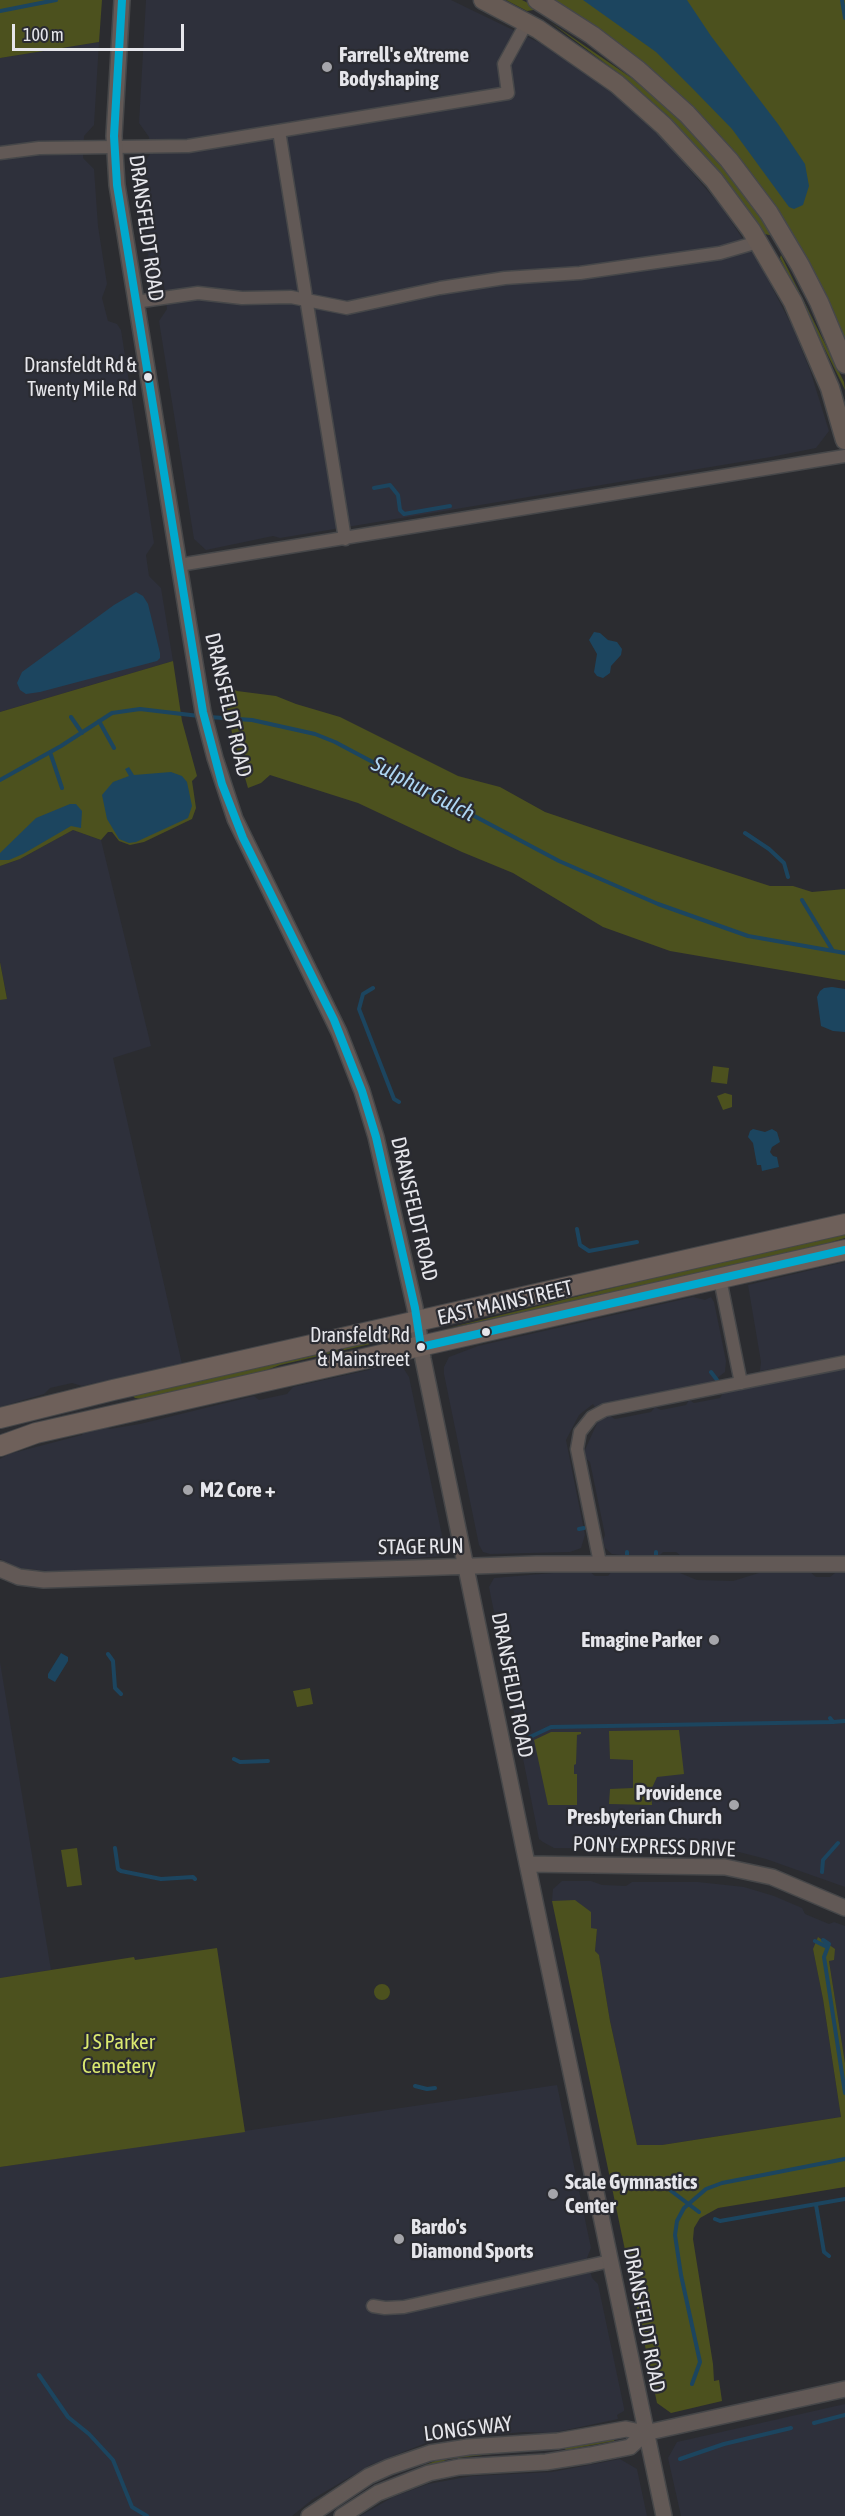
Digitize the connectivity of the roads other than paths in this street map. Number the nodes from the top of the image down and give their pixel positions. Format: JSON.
{"nodes":[{"id":1,"x":122,"y":0,"type":"edge"},
{"id":2,"x":483,"y":0,"type":"edge"},
{"id":3,"x":537,"y":0,"type":"edge"},
{"id":4,"x":527,"y":22,"type":"junction"},
{"id":5,"x":638,"y":70,"type":"junction"},
{"id":6,"x":279,"y":131,"type":"junction"},
{"id":7,"x":114,"y":147,"type":"junction"},
{"id":8,"x":0,"y":153,"type":"edge"},
{"id":9,"x":758,"y":242,"type":"junction"},
{"id":10,"x":306,"y":300,"type":"junction"},
{"id":11,"x":135,"y":302,"type":"junction"},
{"id":12,"x":837,"y":344,"type":"junction"},
{"id":13,"x":845,"y":364,"type":"edge"},
{"id":14,"x":845,"y":440,"type":"edge"},
{"id":15,"x":845,"y":456,"type":"edge"},
{"id":16,"x":345,"y":539,"type":"junction"},
{"id":17,"x":179,"y":565,"type":"junction"},
{"id":18,"x":845,"y":1224,"type":"edge"},
{"id":19,"x":845,"y":1250,"type":"edge"},
{"id":20,"x":720,"y":1279,"type":"junction"},
{"id":21,"x":417,"y":1321,"type":"junction"},
{"id":22,"x":421,"y":1347,"type":"junction"},
{"id":23,"x":845,"y":1362,"type":"edge"},
{"id":24,"x":741,"y":1383,"type":"junction"},
{"id":25,"x":63,"y":1401,"type":"junction"},
{"id":26,"x":0,"y":1418,"type":"edge"},
{"id":27,"x":0,"y":1446,"type":"edge"},
{"id":28,"x":600,"y":1563,"type":"junction"},
{"id":29,"x":845,"y":1564,"type":"edge"},
{"id":30,"x":467,"y":1567,"type":"junction"},
{"id":31,"x":0,"y":1569,"type":"edge"},
{"id":32,"x":527,"y":1864,"type":"junction"},
{"id":33,"x":845,"y":1908,"type":"edge"},
{"id":34,"x":610,"y":2261,"type":"junction"},
{"id":35,"x":372,"y":2306,"type":"dead end"},
{"id":36,"x":845,"y":2389,"type":"edge"},
{"id":37,"x":645,"y":2433,"type":"junction"},
{"id":38,"x":309,"y":2516,"type":"edge"},
{"id":39,"x":342,"y":2516,"type":"edge"},
{"id":40,"x":664,"y":2516,"type":"edge"}],
"edges":[{"from":1,"to":7,"type":"street","name":"DRANSFELDT ROAD"},
{"from":2,"to":4,"type":"main road"},
{"from":3,"to":5,"type":"main road"},
{"from":4,"to":5,"type":"main road"},
{"from":4,"to":6,"type":"street"},
{"from":4,"to":9,"type":"main road"},
{"from":5,"to":12,"type":"main road"},
{"from":6,"to":7,"type":"street"},
{"from":6,"to":10,"type":"street"},
{"from":7,"to":8,"type":"street"},
{"from":7,"to":11,"type":"street","name":"DRANSFELDT ROAD"},
{"from":9,"to":10,"type":"street"},
{"from":9,"to":12,"type":"main road"},
{"from":9,"to":14,"type":"main road"},
{"from":10,"to":11,"type":"street"},
{"from":10,"to":16,"type":"street"},
{"from":11,"to":17,"type":"street","name":"DRANSFELDT ROAD"},
{"from":12,"to":13,"type":"main road"},
{"from":15,"to":16,"type":"street"},
{"from":16,"to":17,"type":"street"},
{"from":17,"to":21,"type":"street","name":"DRANSFELDT ROAD"},
{"from":18,"to":21,"type":"main road","name":"EAST MAINSTREET"},
{"from":19,"to":20,"type":"main road","name":"EAST MAINSTREET"},
{"from":20,"to":22,"type":"main road","name":"EAST MAINSTREET"},
{"from":20,"to":24,"type":"street"},
{"from":21,"to":22,"type":"street","name":"DRANSFELDT ROAD"},
{"from":21,"to":25,"type":"main road","name":"EAST MAINSTREET"},
{"from":22,"to":27,"type":"main road","name":"EAST MAINSTREET"},
{"from":22,"to":30,"type":"street","name":"DRANSFELDT ROAD"},
{"from":23,"to":24,"type":"street"},
{"from":24,"to":28,"type":"street"},
{"from":25,"to":26,"type":"main road","name":"EAST MAINSTREET"},
{"from":25,"to":27,"type":"main road"},
{"from":28,"to":29,"type":"street","name":"STAGE RUN"},
{"from":28,"to":30,"type":"street","name":"STAGE RUN"},
{"from":30,"to":31,"type":"street","name":"STAGE RUN"},
{"from":30,"to":32,"type":"street","name":"DRANSFELDT ROAD"},
{"from":32,"to":33,"type":"street","name":"PONY EXPRESS DRIVE"},
{"from":32,"to":34,"type":"street","name":"DRANSFELDT ROAD"},
{"from":34,"to":35,"type":"street"},
{"from":34,"to":37,"type":"street","name":"DRANSFELDT ROAD"},
{"from":36,"to":37,"type":"street","name":"LONGS WAY"},
{"from":37,"to":38,"type":"street","name":"LONGS WAY"},
{"from":37,"to":39,"type":"street","name":"LONGS WAY"},
{"from":37,"to":40,"type":"street","name":"DRANSFELDT ROAD"}]}
